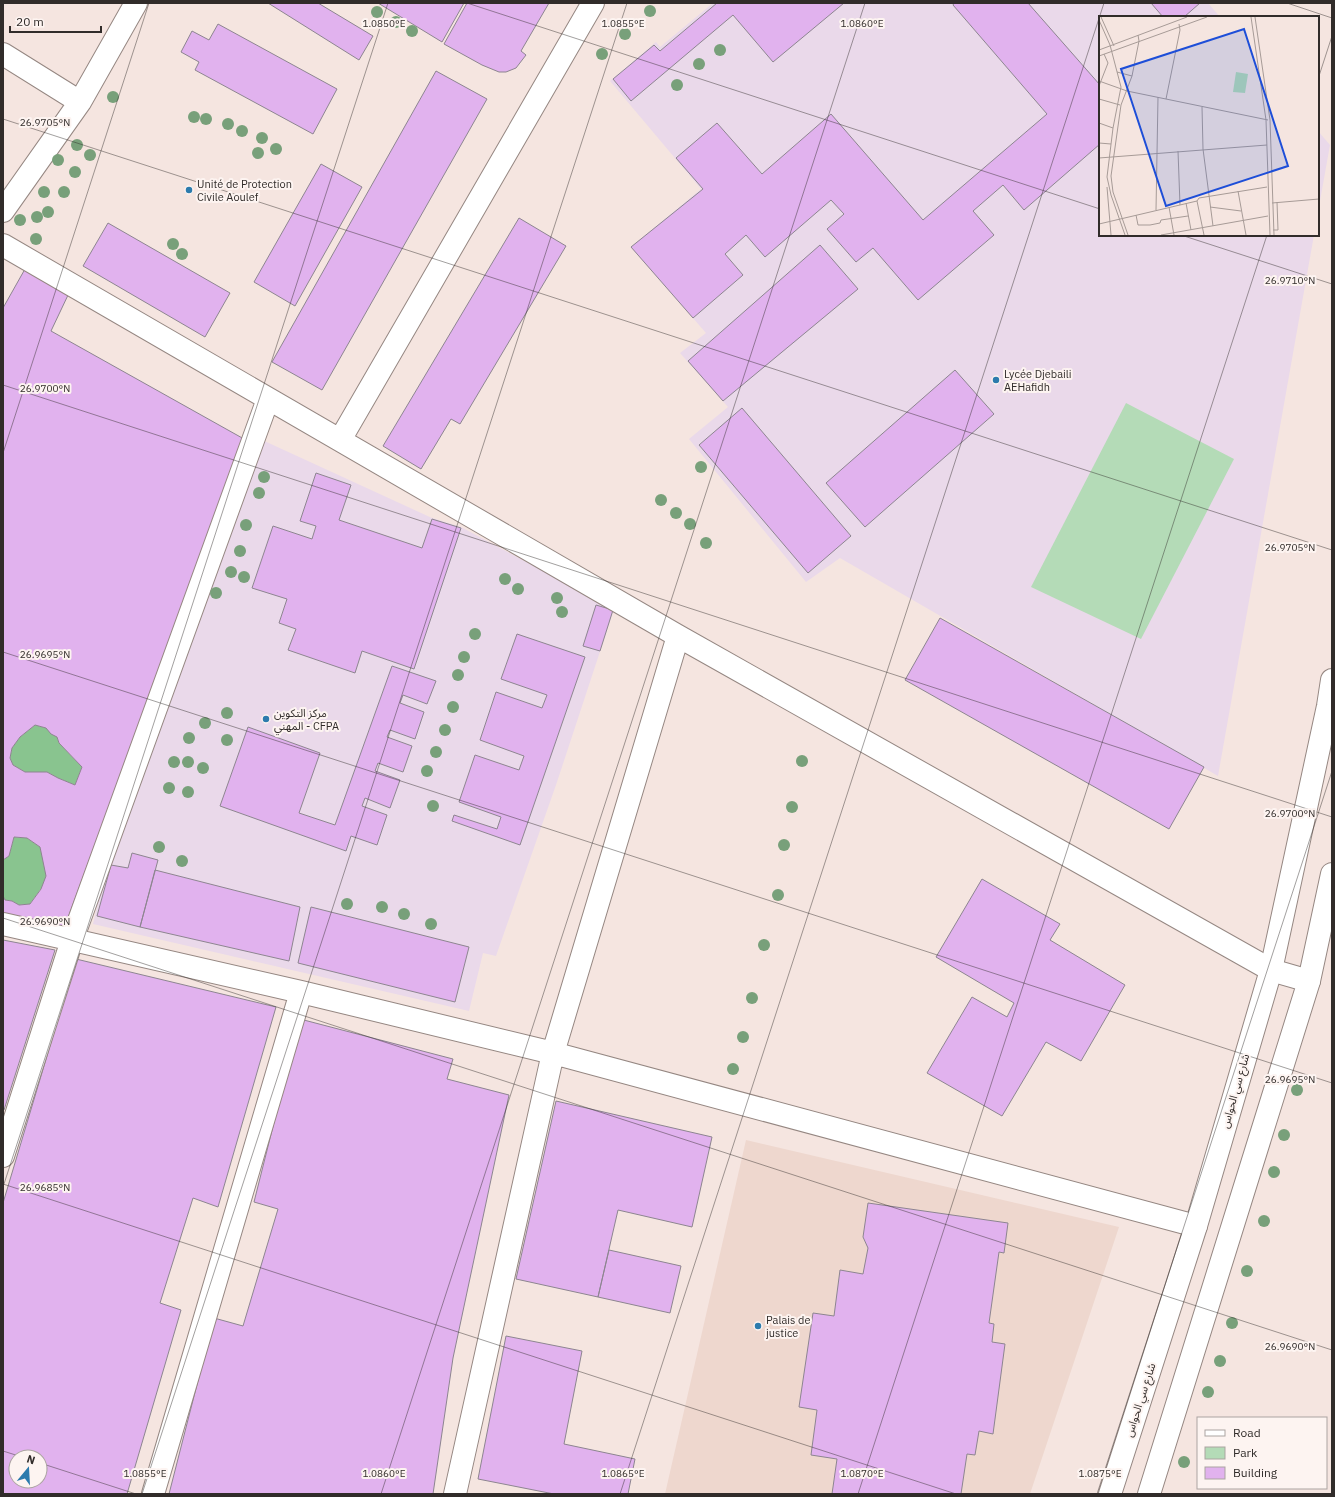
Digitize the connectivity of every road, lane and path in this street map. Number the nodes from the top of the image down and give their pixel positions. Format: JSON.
{"nodes":[{"id":1,"x":136,"y":3,"type":"edge"},
{"id":2,"x":592,"y":3,"type":"edge"},
{"id":3,"x":3,"y":54,"type":"edge"},
{"id":4,"x":80,"y":102,"type":"junction"},
{"id":5,"x":3,"y":211,"type":"edge"},
{"id":6,"x":3,"y":245,"type":"edge"},
{"id":7,"x":268,"y":399,"type":"junction"},
{"id":8,"x":340,"y":440,"type":"junction"},
{"id":9,"x":678,"y":636,"type":"junction"},
{"id":10,"x":1332,"y":680,"type":"edge"},
{"id":11,"x":1332,"y":874,"type":"edge"},
{"id":12,"x":3,"y":924,"type":"edge"},
{"id":13,"x":72,"y":940,"type":"junction"},
{"id":14,"x":1271,"y":970,"type":"junction"},
{"id":15,"x":1310,"y":981,"type":"junction"},
{"id":16,"x":301,"y":992,"type":"junction"},
{"id":17,"x":553,"y":1053,"type":"junction"},
{"id":18,"x":3,"y":1156,"type":"edge"},
{"id":19,"x":1196,"y":1226,"type":"junction"},
{"id":20,"x":153,"y":1494,"type":"edge"},
{"id":21,"x":454,"y":1494,"type":"edge"},
{"id":22,"x":1110,"y":1494,"type":"edge"},
{"id":23,"x":1149,"y":1494,"type":"edge"}],
"edges":[{"from":1,"to":4,"type":"street"},
{"from":2,"to":8,"type":"street"},
{"from":3,"to":4,"type":"street"},
{"from":4,"to":5,"type":"street"},
{"from":6,"to":7,"type":"street"},
{"from":7,"to":8,"type":"street"},
{"from":7,"to":13,"type":"street"},
{"from":8,"to":9,"type":"street"},
{"from":9,"to":14,"type":"street"},
{"from":9,"to":17,"type":"street"},
{"from":10,"to":14,"type":"street","name":"شارع سي الحواس"},
{"from":11,"to":15,"type":"street"},
{"from":12,"to":13,"type":"street"},
{"from":13,"to":16,"type":"street"},
{"from":13,"to":18,"type":"street"},
{"from":14,"to":15,"type":"street"},
{"from":14,"to":19,"type":"street","name":"شارع سي الحواس"},
{"from":15,"to":23,"type":"street"},
{"from":16,"to":17,"type":"street"},
{"from":16,"to":20,"type":"street"},
{"from":17,"to":19,"type":"street"},
{"from":17,"to":21,"type":"street"},
{"from":19,"to":22,"type":"street","name":"شارع سي الحواس"}]}
